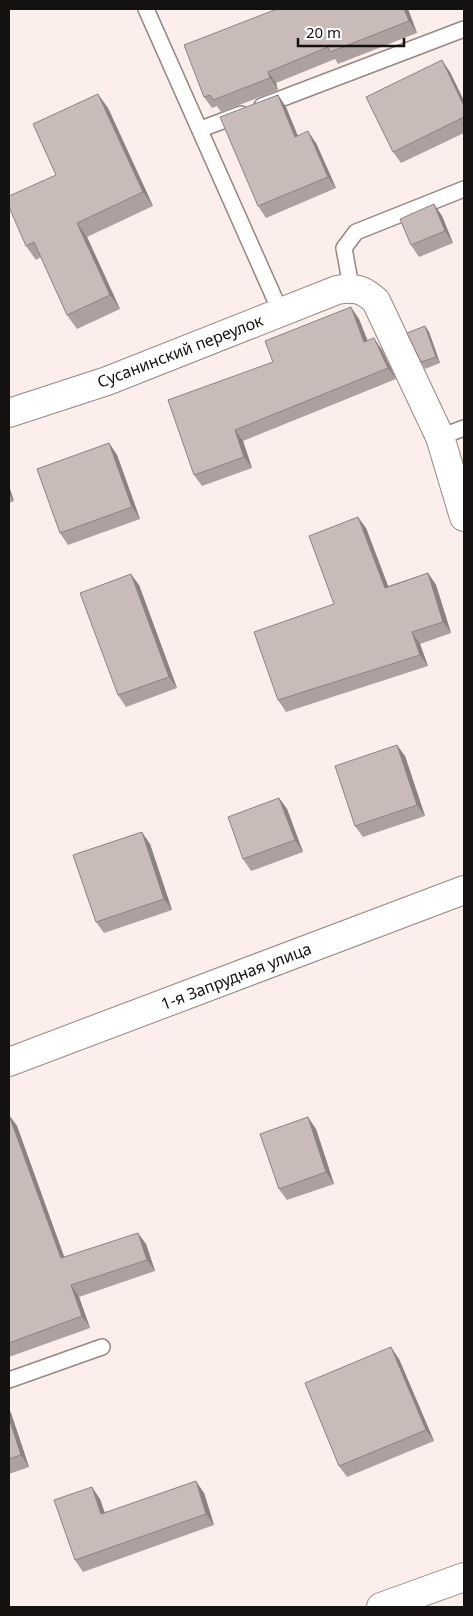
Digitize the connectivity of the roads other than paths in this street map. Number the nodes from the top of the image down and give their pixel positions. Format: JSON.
{"nodes":[{"id":1,"x":146,"y":9,"type":"edge"},
{"id":2,"x":464,"y":29,"type":"edge"},
{"id":3,"x":201,"y":129,"type":"junction"},
{"id":4,"x":464,"y":189,"type":"edge"},
{"id":5,"x":351,"y":287,"type":"junction"},
{"id":6,"x":281,"y":312,"type":"junction"},
{"id":7,"x":9,"y":413,"type":"edge"},
{"id":8,"x":452,"y":433,"type":"edge"},
{"id":9,"x":464,"y":517,"type":"edge"},
{"id":10,"x":464,"y":890,"type":"edge"},
{"id":11,"x":9,"y":1062,"type":"edge"},
{"id":12,"x":102,"y":1347,"type":"dead end"},
{"id":13,"x":9,"y":1380,"type":"edge"},
{"id":14,"x":464,"y":1576,"type":"edge"},
{"id":15,"x":381,"y":1607,"type":"edge"}],
"edges":[{"from":1,"to":3,"type":"lane"},
{"from":2,"to":3,"type":"lane"},
{"from":3,"to":6,"type":"lane"},
{"from":4,"to":5,"type":"lane"},
{"from":5,"to":6,"type":"street","name":"Сусанинский переулок"},
{"from":5,"to":8,"type":"street"},
{"from":6,"to":7,"type":"street","name":"Сусанинский переулок"},
{"from":8,"to":9,"type":"street"},
{"from":10,"to":11,"type":"street","name":"1-я Запрудная улица"},
{"from":12,"to":13,"type":"lane"},
{"from":14,"to":15,"type":"street"}]}
